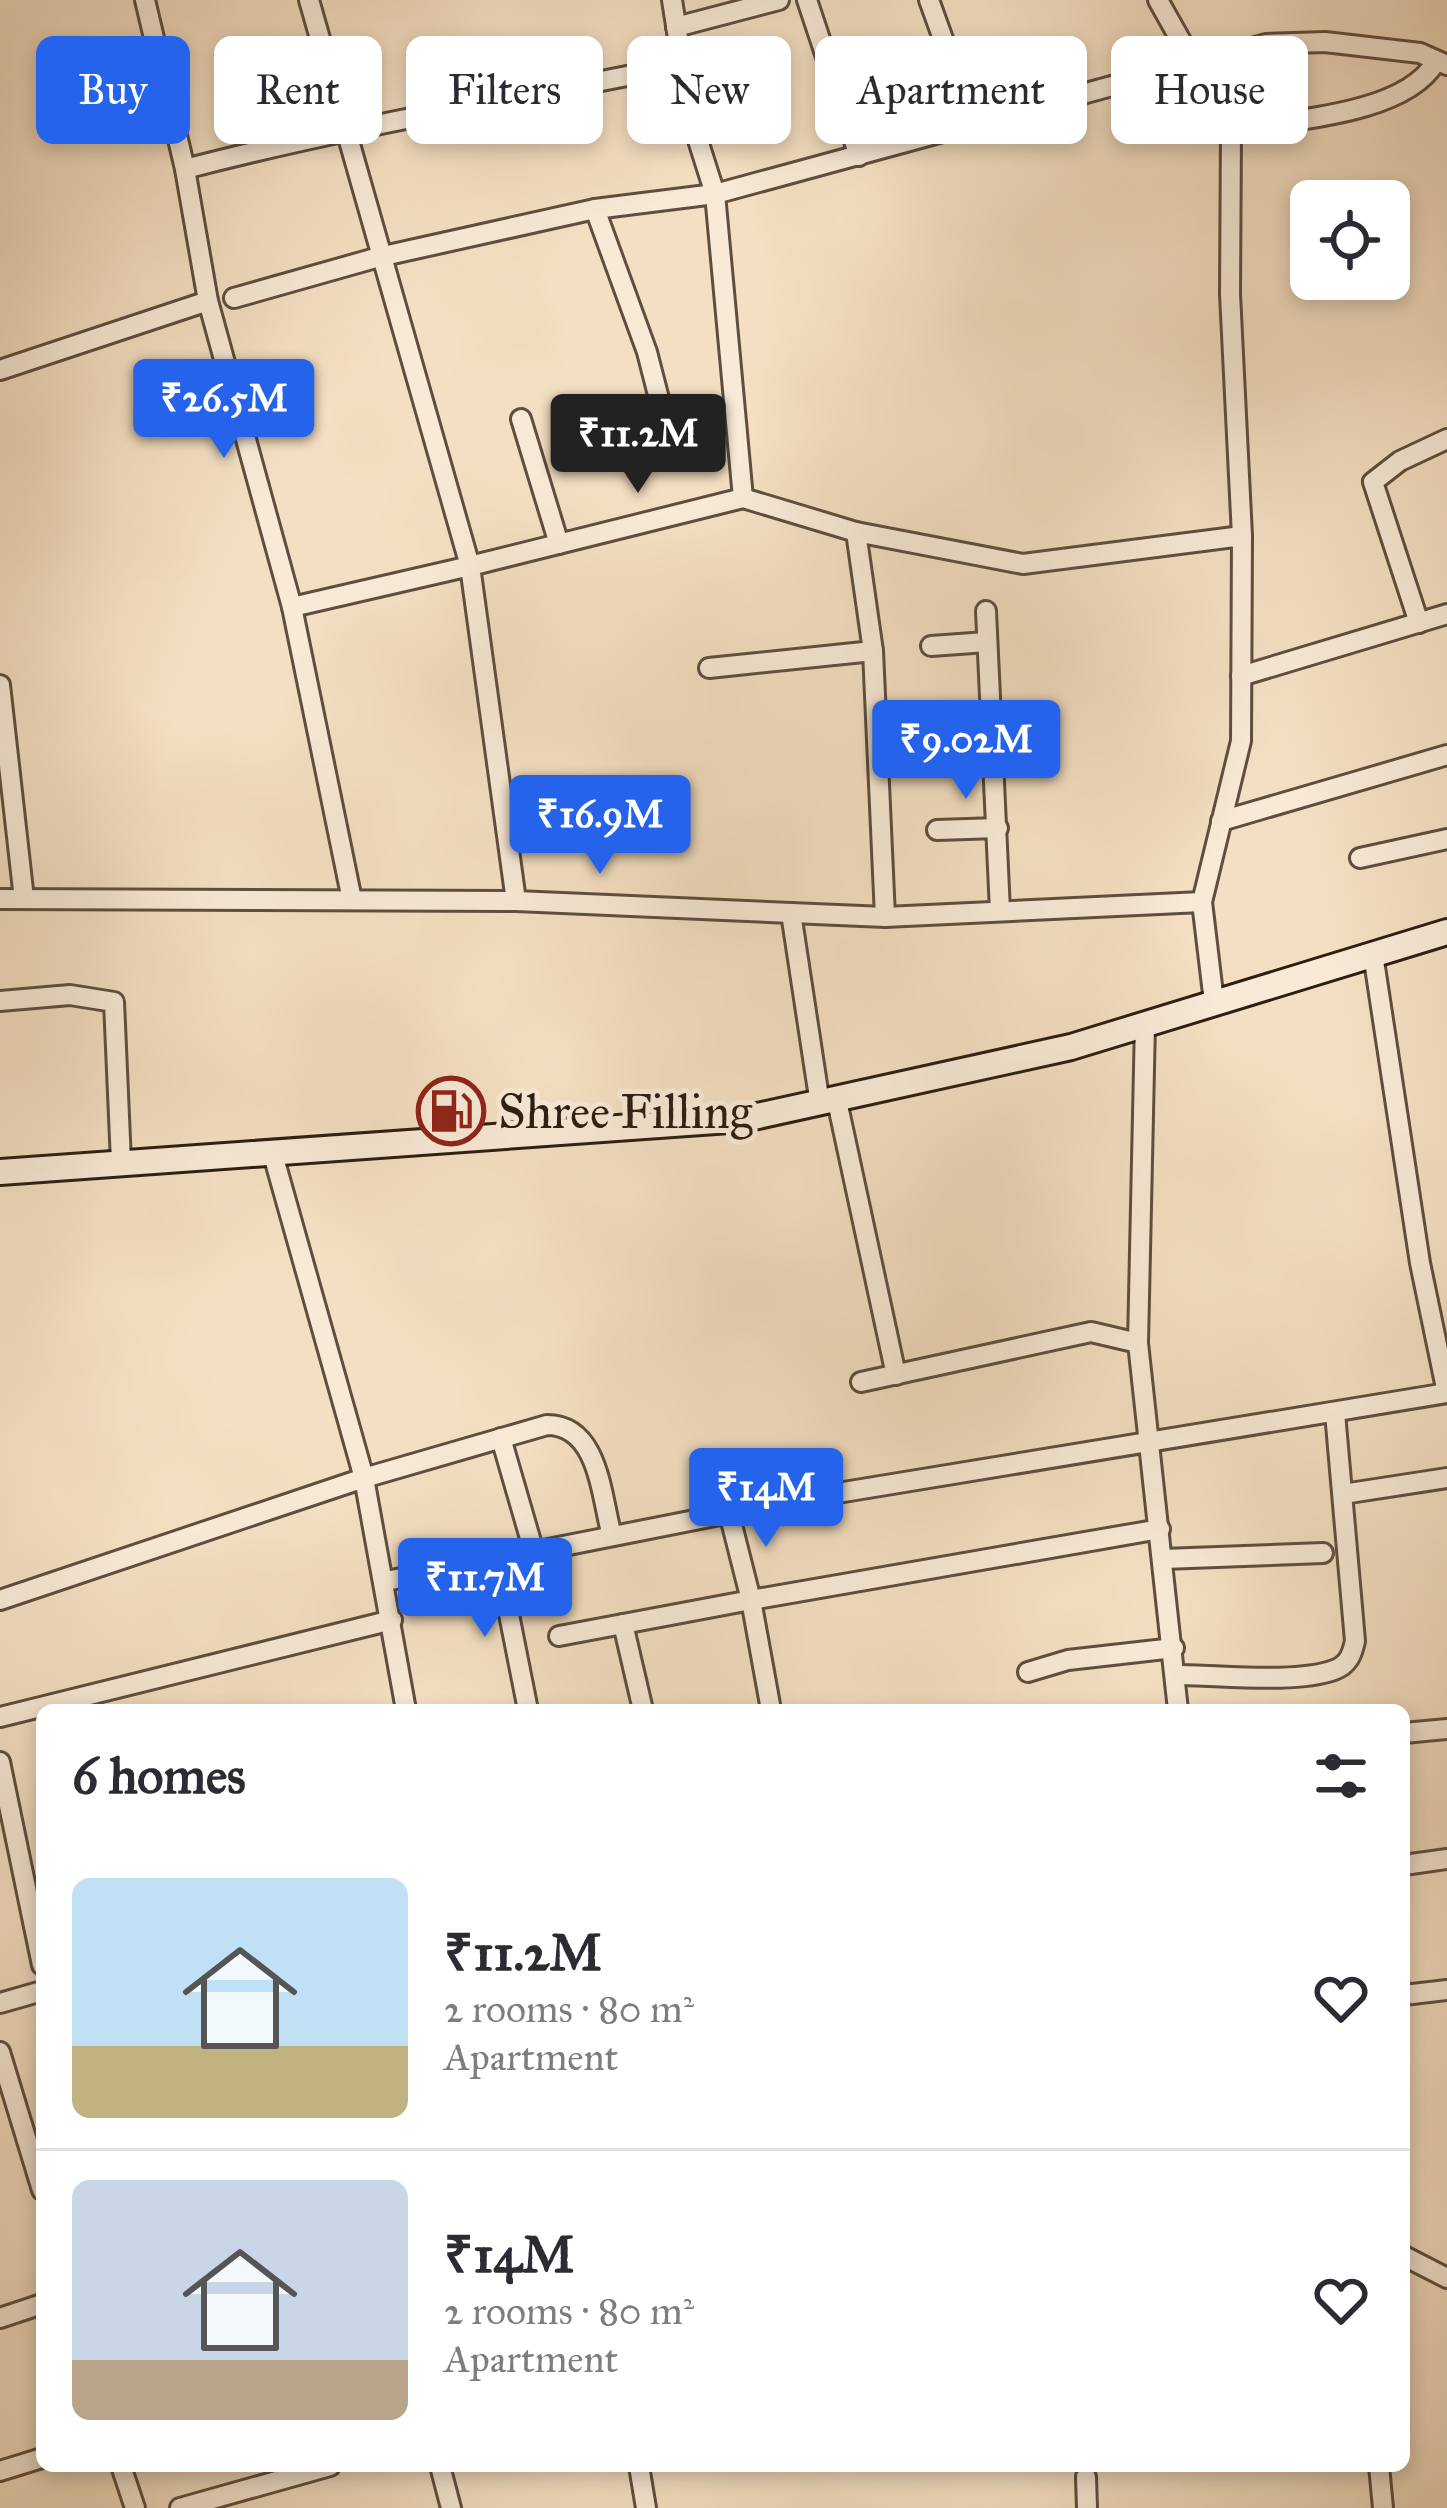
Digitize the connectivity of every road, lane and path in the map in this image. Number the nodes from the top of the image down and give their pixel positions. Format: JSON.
{"nodes":[{"id":1,"x":146,"y":0,"type":"edge"},
{"id":2,"x":309,"y":0,"type":"edge"},
{"id":3,"x":672,"y":0,"type":"edge"},
{"id":4,"x":778,"y":0,"type":"edge"},
{"id":5,"x":807,"y":0,"type":"edge"},
{"id":6,"x":929,"y":0,"type":"edge"},
{"id":7,"x":1157,"y":0,"type":"edge"},
{"id":8,"x":676,"y":27,"type":"junction"},
{"id":9,"x":319,"y":36,"type":"edge"},
{"id":10,"x":677,"y":36,"type":"edge"},
{"id":11,"x":942,"y":36,"type":"edge"},
{"id":12,"x":1178,"y":36,"type":"edge"},
{"id":13,"x":1308,"y":42,"type":"edge"},
{"id":14,"x":1441,"y":64,"type":"edge"},
{"id":15,"x":627,"y":76,"type":"edge"},
{"id":16,"x":1308,"y":116,"type":"edge"},
{"id":17,"x":382,"y":121,"type":"edge"},
{"id":18,"x":279,"y":144,"type":"edge"},
{"id":19,"x":349,"y":144,"type":"edge"},
{"id":20,"x":699,"y":144,"type":"edge"},
{"id":21,"x":904,"y":144,"type":"edge"},
{"id":22,"x":1231,"y":144,"type":"edge"},
{"id":23,"x":859,"y":156,"type":"junction"},
{"id":24,"x":184,"y":169,"type":"junction"},
{"id":25,"x":715,"y":194,"type":"junction"},
{"id":26,"x":595,"y":209,"type":"junction"},
{"id":27,"x":379,"y":256,"type":"junction"},
{"id":28,"x":234,"y":298,"type":"dead end"},
{"id":29,"x":208,"y":301,"type":"junction"},
{"id":30,"x":0,"y":370,"type":"edge"},
{"id":31,"x":521,"y":419,"type":"dead end"},
{"id":32,"x":667,"y":430,"type":"dead end"},
{"id":33,"x":1447,"y":439,"type":"edge"},
{"id":34,"x":742,"y":498,"type":"junction"},
{"id":35,"x":856,"y":532,"type":"junction"},
{"id":36,"x":1242,"y":536,"type":"junction"},
{"id":37,"x":559,"y":544,"type":"junction"},
{"id":38,"x":470,"y":566,"type":"junction"},
{"id":39,"x":292,"y":607,"type":"junction"},
{"id":40,"x":986,"y":611,"type":"dead end"},
{"id":41,"x":1447,"y":614,"type":"edge"},
{"id":42,"x":1419,"y":623,"type":"junction"},
{"id":43,"x":988,"y":642,"type":"junction"},
{"id":44,"x":931,"y":646,"type":"dead end"},
{"id":45,"x":873,"y":651,"type":"junction"},
{"id":46,"x":710,"y":668,"type":"dead end"},
{"id":47,"x":1241,"y":676,"type":"junction"},
{"id":48,"x":0,"y":685,"type":"edge"},
{"id":49,"x":992,"y":735,"type":"junction"},
{"id":50,"x":928,"y":740,"type":"dead end"},
{"id":51,"x":1447,"y":754,"type":"edge"},
{"id":52,"x":1221,"y":821,"type":"junction"},
{"id":53,"x":998,"y":828,"type":"junction"},
{"id":54,"x":937,"y":830,"type":"dead end"},
{"id":55,"x":1447,"y":839,"type":"edge"},
{"id":56,"x":1360,"y":858,"type":"dead end"},
{"id":57,"x":0,"y":899,"type":"edge"},
{"id":58,"x":24,"y":899,"type":"junction"},
{"id":59,"x":352,"y":900,"type":"junction"},
{"id":60,"x":516,"y":901,"type":"junction"},
{"id":61,"x":1202,"y":902,"type":"junction"},
{"id":62,"x":1000,"y":911,"type":"junction"},
{"id":63,"x":791,"y":913,"type":"junction"},
{"id":64,"x":885,"y":917,"type":"junction"},
{"id":65,"x":1447,"y":932,"type":"edge"},
{"id":66,"x":1373,"y":954,"type":"junction"},
{"id":67,"x":0,"y":1001,"type":"edge"},
{"id":68,"x":1214,"y":1001,"type":"junction"},
{"id":69,"x":1145,"y":1024,"type":"junction"},
{"id":70,"x":829,"y":1102,"type":"junction"},
{"id":71,"x":272,"y":1150,"type":"junction"},
{"id":72,"x":121,"y":1162,"type":"junction"},
{"id":73,"x":0,"y":1172,"type":"edge"},
{"id":74,"x":1138,"y":1343,"type":"junction"},
{"id":75,"x":896,"y":1375,"type":"junction"},
{"id":76,"x":861,"y":1382,"type":"dead end"},
{"id":77,"x":1447,"y":1393,"type":"edge"},
{"id":78,"x":1335,"y":1413,"type":"junction"},
{"id":79,"x":501,"y":1438,"type":"junction"},
{"id":80,"x":1150,"y":1445,"type":"junction"},
{"id":81,"x":364,"y":1478,"type":"junction"},
{"id":82,"x":1447,"y":1478,"type":"edge"},
{"id":83,"x":1343,"y":1494,"type":"junction"},
{"id":84,"x":729,"y":1513,"type":"junction"},
{"id":85,"x":1160,"y":1529,"type":"junction"},
{"id":86,"x":612,"y":1536,"type":"junction"},
{"id":87,"x":534,"y":1552,"type":"junction"},
{"id":88,"x":1323,"y":1553,"type":"dead end"},
{"id":89,"x":498,"y":1559,"type":"junction"},
{"id":90,"x":1163,"y":1559,"type":"junction"},
{"id":91,"x":386,"y":1581,"type":"junction"},
{"id":92,"x":0,"y":1600,"type":"edge"},
{"id":93,"x":751,"y":1600,"type":"junction"},
{"id":94,"x":392,"y":1620,"type":"junction"},
{"id":95,"x":623,"y":1624,"type":"junction"},
{"id":96,"x":559,"y":1636,"type":"dead end"},
{"id":97,"x":1174,"y":1648,"type":"junction"},
{"id":98,"x":1028,"y":1672,"type":"dead end"},
{"id":99,"x":1177,"y":1675,"type":"junction"},
{"id":100,"x":56,"y":1704,"type":"edge"},
{"id":101,"x":405,"y":1704,"type":"edge"},
{"id":102,"x":527,"y":1704,"type":"edge"},
{"id":103,"x":642,"y":1704,"type":"edge"},
{"id":104,"x":770,"y":1704,"type":"edge"},
{"id":105,"x":1178,"y":1704,"type":"edge"},
{"id":106,"x":36,"y":1709,"type":"edge"},
{"id":107,"x":0,"y":1718,"type":"edge"},
{"id":108,"x":1447,"y":1729,"type":"edge"},
{"id":109,"x":1410,"y":1732,"type":"edge"},
{"id":110,"x":0,"y":1762,"type":"edge"},
{"id":111,"x":36,"y":1842,"type":"edge"},
{"id":112,"x":21,"y":1846,"type":"junction"},
{"id":113,"x":1447,"y":1859,"type":"edge"},
{"id":114,"x":1410,"y":1863,"type":"edge"},
{"id":115,"x":36,"y":1940,"type":"edge"},
{"id":116,"x":1447,"y":1990,"type":"edge"},
{"id":117,"x":36,"y":1993,"type":"edge"},
{"id":118,"x":1410,"y":1994,"type":"edge"},
{"id":119,"x":0,"y":2003,"type":"edge"},
{"id":120,"x":0,"y":2052,"type":"edge"},
{"id":121,"x":4,"y":2080,"type":"edge"},
{"id":122,"x":36,"y":2173,"type":"edge"},
{"id":123,"x":1410,"y":2259,"type":"edge"},
{"id":124,"x":1447,"y":2278,"type":"edge"},
{"id":125,"x":36,"y":2306,"type":"edge"},
{"id":126,"x":0,"y":2318,"type":"edge"},
{"id":127,"x":36,"y":2460,"type":"edge"},
{"id":128,"x":0,"y":2471,"type":"edge"},
{"id":129,"x":123,"y":2472,"type":"edge"},
{"id":130,"x":309,"y":2472,"type":"edge"},
{"id":131,"x":442,"y":2472,"type":"edge"},
{"id":132,"x":640,"y":2472,"type":"edge"},
{"id":133,"x":1380,"y":2472,"type":"edge"},
{"id":134,"x":1086,"y":2476,"type":"dead end"},
{"id":135,"x":135,"y":2508,"type":"edge"},
{"id":136,"x":180,"y":2508,"type":"edge"},
{"id":137,"x":451,"y":2508,"type":"edge"},
{"id":138,"x":646,"y":2508,"type":"edge"},
{"id":139,"x":1087,"y":2508,"type":"edge"},
{"id":140,"x":1383,"y":2508,"type":"edge"}],
"edges":[{"from":1,"to":24,"type":"street"},
{"from":2,"to":9,"type":"street"},
{"from":3,"to":8,"type":"street"},
{"from":4,"to":8,"type":"street"},
{"from":5,"to":23,"type":"street"},
{"from":6,"to":11,"type":"street"},
{"from":7,"to":12,"type":"street"},
{"from":8,"to":10,"type":"street"},
{"from":13,"to":14,"type":"street"},
{"from":14,"to":16,"type":"street"},
{"from":15,"to":17,"type":"street"},
{"from":18,"to":24,"type":"street"},
{"from":19,"to":27,"type":"street"},
{"from":20,"to":25,"type":"street"},
{"from":21,"to":23,"type":"street"},
{"from":22,"to":36,"type":"street"},
{"from":23,"to":25,"type":"street"},
{"from":24,"to":29,"type":"street"},
{"from":25,"to":26,"type":"street"},
{"from":25,"to":34,"type":"street"},
{"from":26,"to":27,"type":"street"},
{"from":26,"to":32,"type":"street"},
{"from":27,"to":28,"type":"street"},
{"from":27,"to":38,"type":"street"},
{"from":29,"to":30,"type":"street"},
{"from":29,"to":39,"type":"street"},
{"from":31,"to":37,"type":"street"},
{"from":33,"to":42,"type":"street"},
{"from":34,"to":35,"type":"street"},
{"from":34,"to":37,"type":"street"},
{"from":35,"to":36,"type":"street"},
{"from":35,"to":45,"type":"street"},
{"from":36,"to":47,"type":"street"},
{"from":37,"to":38,"type":"street"},
{"from":38,"to":39,"type":"street"},
{"from":38,"to":60,"type":"street"},
{"from":39,"to":59,"type":"street"},
{"from":40,"to":43,"type":"street"},
{"from":41,"to":42,"type":"street"},
{"from":42,"to":47,"type":"street"},
{"from":43,"to":44,"type":"street"},
{"from":43,"to":49,"type":"street"},
{"from":45,"to":46,"type":"street"},
{"from":45,"to":64,"type":"street"},
{"from":47,"to":52,"type":"street"},
{"from":48,"to":58,"type":"street"},
{"from":49,"to":50,"type":"street"},
{"from":49,"to":53,"type":"street"},
{"from":51,"to":52,"type":"street"},
{"from":52,"to":61,"type":"street"},
{"from":53,"to":54,"type":"street"},
{"from":53,"to":62,"type":"street"},
{"from":55,"to":56,"type":"street"},
{"from":57,"to":58,"type":"street"},
{"from":58,"to":59,"type":"street"},
{"from":59,"to":60,"type":"street"},
{"from":60,"to":63,"type":"street"},
{"from":61,"to":62,"type":"street"},
{"from":61,"to":68,"type":"street"},
{"from":62,"to":64,"type":"street"},
{"from":63,"to":64,"type":"street"},
{"from":63,"to":70,"type":"street"},
{"from":65,"to":66,"type":"street"},
{"from":66,"to":68,"type":"street"},
{"from":66,"to":77,"type":"street"},
{"from":67,"to":72,"type":"street"},
{"from":68,"to":69,"type":"street"},
{"from":69,"to":70,"type":"street"},
{"from":69,"to":74,"type":"street"},
{"from":70,"to":71,"type":"street"},
{"from":70,"to":75,"type":"street"},
{"from":71,"to":72,"type":"street"},
{"from":71,"to":81,"type":"street"},
{"from":72,"to":73,"type":"street"},
{"from":74,"to":75,"type":"street"},
{"from":74,"to":80,"type":"street"},
{"from":75,"to":76,"type":"street"},
{"from":77,"to":78,"type":"street"},
{"from":78,"to":80,"type":"street"},
{"from":78,"to":83,"type":"street"},
{"from":79,"to":81,"type":"street"},
{"from":79,"to":86,"type":"street"},
{"from":79,"to":87,"type":"street"},
{"from":80,"to":84,"type":"street"},
{"from":80,"to":85,"type":"street"},
{"from":81,"to":91,"type":"street"},
{"from":81,"to":92,"type":"street"},
{"from":82,"to":83,"type":"street"},
{"from":83,"to":99,"type":"street"},
{"from":84,"to":86,"type":"street"},
{"from":84,"to":93,"type":"street"},
{"from":85,"to":90,"type":"street"},
{"from":85,"to":93,"type":"street"},
{"from":86,"to":87,"type":"street"},
{"from":87,"to":89,"type":"street"},
{"from":88,"to":90,"type":"street"},
{"from":89,"to":91,"type":"street"},
{"from":89,"to":102,"type":"street"},
{"from":90,"to":97,"type":"street"},
{"from":91,"to":94,"type":"street"},
{"from":93,"to":95,"type":"street"},
{"from":93,"to":104,"type":"street"},
{"from":94,"to":100,"type":"street"},
{"from":94,"to":101,"type":"street"},
{"from":95,"to":96,"type":"street"},
{"from":95,"to":103,"type":"street"},
{"from":97,"to":98,"type":"street"},
{"from":97,"to":99,"type":"street"},
{"from":99,"to":105,"type":"street"},
{"from":106,"to":107,"type":"street"},
{"from":108,"to":109,"type":"street"},
{"from":110,"to":112,"type":"street"},
{"from":111,"to":112,"type":"street"},
{"from":112,"to":115,"type":"street"},
{"from":113,"to":114,"type":"street"},
{"from":116,"to":118,"type":"street"},
{"from":117,"to":119,"type":"street"},
{"from":120,"to":121,"type":"street"},
{"from":121,"to":122,"type":"street"},
{"from":123,"to":124,"type":"street"},
{"from":125,"to":126,"type":"street"},
{"from":127,"to":128,"type":"street"},
{"from":129,"to":135,"type":"street"},
{"from":130,"to":136,"type":"street"},
{"from":131,"to":137,"type":"street"},
{"from":132,"to":138,"type":"street"},
{"from":133,"to":140,"type":"street"},
{"from":134,"to":139,"type":"street"}]}
